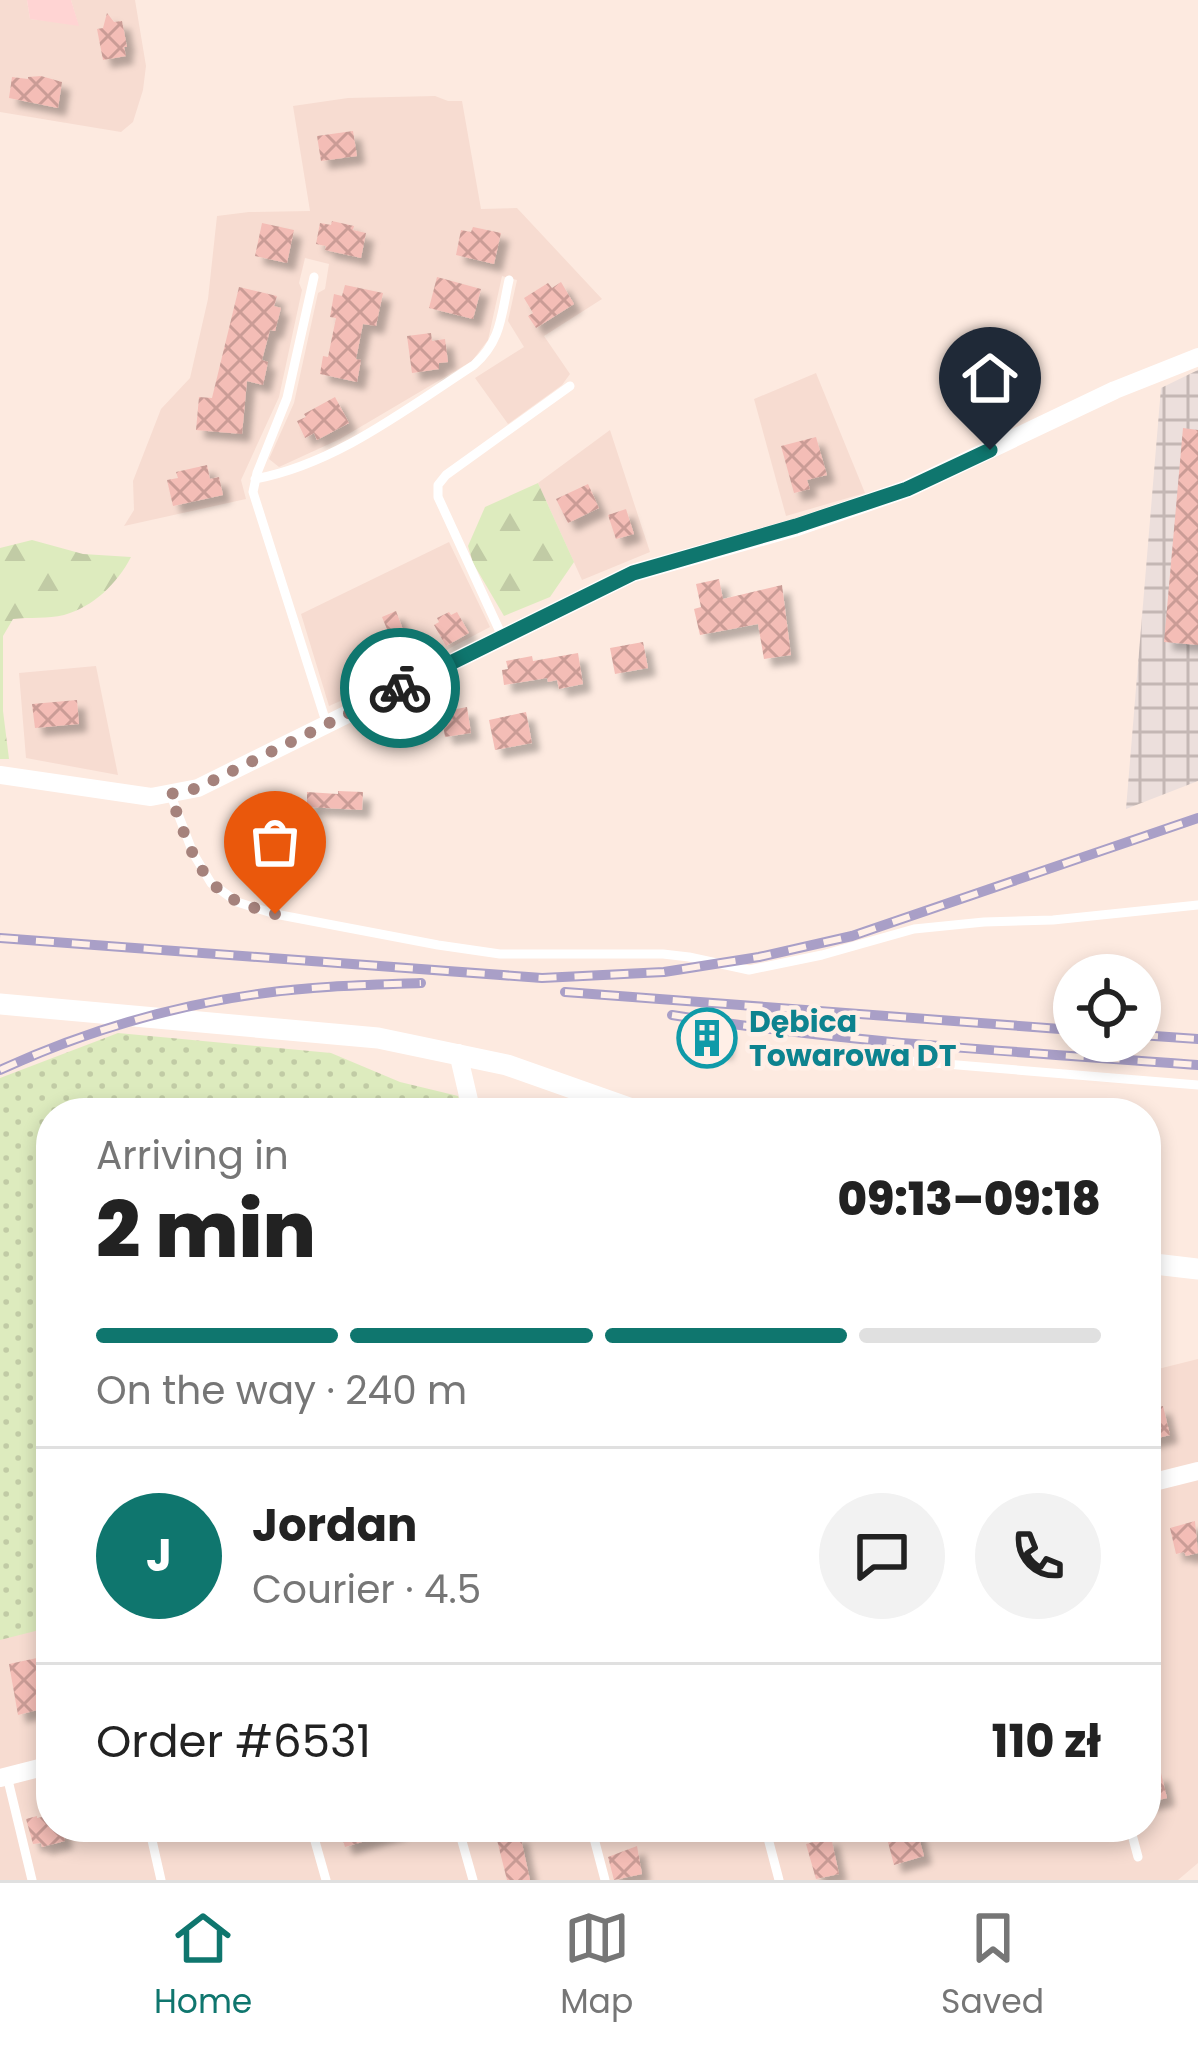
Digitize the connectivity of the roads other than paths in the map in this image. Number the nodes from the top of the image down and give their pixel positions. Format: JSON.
{"nodes":[{"id":1,"x":314,"y":277,"type":"dead end"},
{"id":2,"x":509,"y":280,"type":"dead end"},
{"id":3,"x":1198,"y":357,"type":"edge"},
{"id":4,"x":570,"y":386,"type":"dead end"},
{"id":5,"x":255,"y":479,"type":"junction"},
{"id":6,"x":503,"y":638,"type":"junction"},
{"id":7,"x":327,"y":724,"type":"junction"},
{"id":8,"x":0,"y":775,"type":"edge"},
{"id":9,"x":170,"y":794,"type":"junction"},
{"id":10,"x":1198,"y":905,"type":"edge"},
{"id":11,"x":0,"y":1004,"type":"edge"},
{"id":12,"x":752,"y":1048,"type":"dead end"},
{"id":13,"x":458,"y":1053,"type":"junction"},
{"id":14,"x":1198,"y":1084,"type":"edge"},
{"id":15,"x":468,"y":1098,"type":"edge"},
{"id":16,"x":600,"y":1098,"type":"edge"},
{"id":17,"x":1161,"y":1265,"type":"edge"},
{"id":18,"x":1198,"y":1269,"type":"edge"},
{"id":19,"x":1198,"y":1471,"type":"edge"},
{"id":20,"x":1161,"y":1480,"type":"edge"},
{"id":21,"x":36,"y":1769,"type":"edge"},
{"id":22,"x":4,"y":1777,"type":"edge"},
{"id":23,"x":152,"y":1842,"type":"edge"},
{"id":24,"x":315,"y":1842,"type":"edge"},
{"id":25,"x":462,"y":1842,"type":"edge"},
{"id":26,"x":595,"y":1842,"type":"edge"},
{"id":27,"x":769,"y":1842,"type":"edge"},
{"id":28,"x":1134,"y":1842,"type":"edge"},
{"id":29,"x":1138,"y":1857,"type":"dead end"},
{"id":30,"x":32,"y":1880,"type":"edge"},
{"id":31,"x":160,"y":1880,"type":"edge"},
{"id":32,"x":326,"y":1880,"type":"edge"},
{"id":33,"x":473,"y":1880,"type":"edge"},
{"id":34,"x":605,"y":1880,"type":"edge"},
{"id":35,"x":779,"y":1880,"type":"edge"}],
"edges":[{"from":1,"to":5,"type":"lane"},
{"from":2,"to":5,"type":"lane"},
{"from":3,"to":6,"type":"street"},
{"from":4,"to":6,"type":"lane"},
{"from":5,"to":7,"type":"lane"},
{"from":6,"to":7,"type":"street"},
{"from":7,"to":9,"type":"street"},
{"from":8,"to":9,"type":"street"},
{"from":9,"to":10,"type":"lane"},
{"from":11,"to":13,"type":"street"},
{"from":12,"to":14,"type":"lane"},
{"from":13,"to":15,"type":"street"},
{"from":13,"to":16,"type":"street"},
{"from":17,"to":18,"type":"street"},
{"from":19,"to":20,"type":"street"},
{"from":21,"to":22,"type":"street"},
{"from":22,"to":30,"type":"lane"},
{"from":23,"to":31,"type":"lane"},
{"from":24,"to":32,"type":"lane"},
{"from":25,"to":33,"type":"lane"},
{"from":26,"to":34,"type":"lane"},
{"from":27,"to":35,"type":"lane"},
{"from":28,"to":29,"type":"lane"}]}
